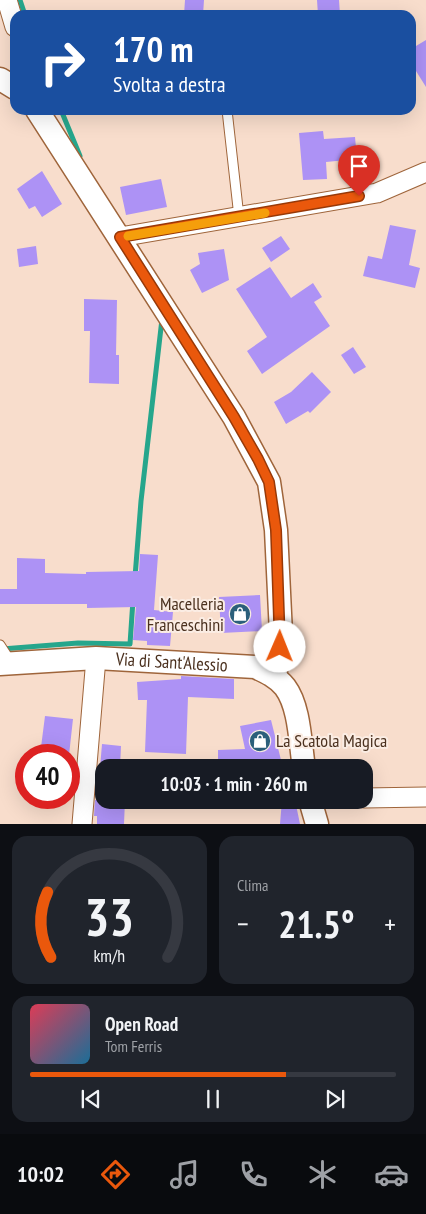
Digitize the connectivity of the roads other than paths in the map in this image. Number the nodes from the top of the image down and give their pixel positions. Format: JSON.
{"nodes":[{"id":1,"x":40,"y":115,"type":"edge"},
{"id":2,"x":228,"y":115,"type":"edge"},
{"id":3,"x":426,"y":172,"type":"edge"},
{"id":4,"x":239,"y":217,"type":"junction"},
{"id":5,"x":120,"y":237,"type":"junction"},
{"id":6,"x":4,"y":657,"type":"edge"},
{"id":7,"x":96,"y":658,"type":"junction"},
{"id":8,"x":274,"y":676,"type":"junction"},
{"id":9,"x":302,"y":759,"type":"edge"},
{"id":10,"x":426,"y":797,"type":"edge"},
{"id":11,"x":373,"y":798,"type":"edge"},
{"id":12,"x":313,"y":809,"type":"edge"},
{"id":13,"x":82,"y":824,"type":"edge"},
{"id":14,"x":317,"y":824,"type":"edge"}],
"edges":[{"from":1,"to":5,"type":"street"},
{"from":2,"to":4,"type":"lane"},
{"from":3,"to":4,"type":"street"},
{"from":4,"to":5,"type":"street"},
{"from":5,"to":8,"type":"street"},
{"from":6,"to":7,"type":"street","name":"Via di Sant'Alessio"},
{"from":7,"to":8,"type":"street","name":"Via di Sant'Alessio"},
{"from":7,"to":13,"type":"street"},
{"from":8,"to":9,"type":"street"},
{"from":10,"to":11,"type":"street"},
{"from":12,"to":14,"type":"street"}]}
